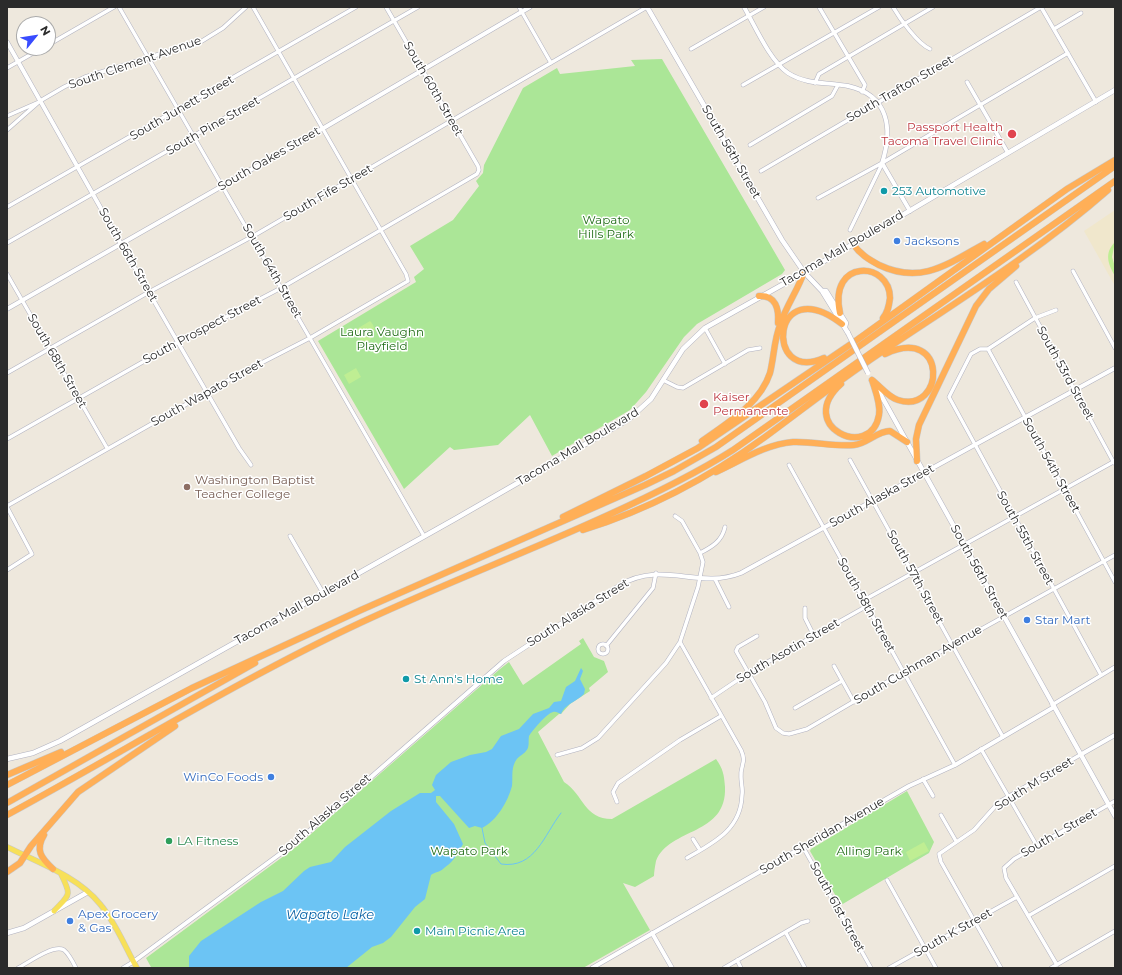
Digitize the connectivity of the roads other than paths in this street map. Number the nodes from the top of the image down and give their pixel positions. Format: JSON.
{"nodes":[{"id":1,"x":114,"y":7,"type":"edge"},
{"id":2,"x":119,"y":7,"type":"edge"},
{"id":3,"x":246,"y":7,"type":"edge"},
{"id":4,"x":252,"y":7,"type":"edge"},
{"id":5,"x":356,"y":7,"type":"edge"},
{"id":6,"x":386,"y":7,"type":"edge"},
{"id":7,"x":418,"y":7,"type":"edge"},
{"id":8,"x":519,"y":7,"type":"edge"},
{"id":9,"x":530,"y":7,"type":"edge"},
{"id":10,"x":647,"y":7,"type":"edge"},
{"id":11,"x":744,"y":7,"type":"edge"},
{"id":12,"x":764,"y":7,"type":"edge"},
{"id":13,"x":819,"y":7,"type":"edge"},
{"id":14,"x":879,"y":7,"type":"edge"},
{"id":15,"x":893,"y":7,"type":"edge"},
{"id":16,"x":933,"y":7,"type":"edge"},
{"id":17,"x":1041,"y":7,"type":"edge"},
{"id":18,"x":522,"y":12,"type":"junction"},
{"id":19,"x":1081,"y":13,"type":"dead end"},
{"id":20,"x":749,"y":16,"type":"junction"},
{"id":21,"x":394,"y":21,"type":"junction"},
{"id":22,"x":904,"y":24,"type":"junction"},
{"id":23,"x":1054,"y":29,"type":"junction"},
{"id":24,"x":834,"y":33,"type":"junction"},
{"id":25,"x":56,"y":40,"type":"edge"},
{"id":26,"x":7,"y":42,"type":"edge"},
{"id":27,"x":691,"y":49,"type":"dead end"},
{"id":28,"x":930,"y":49,"type":"dead end"},
{"id":29,"x":279,"y":52,"type":"junction"},
{"id":30,"x":1068,"y":53,"type":"junction"},
{"id":31,"x":28,"y":56,"type":"edge"},
{"id":32,"x":848,"y":57,"type":"junction"},
{"id":33,"x":148,"y":59,"type":"junction"},
{"id":34,"x":18,"y":62,"type":"junction"},
{"id":35,"x":551,"y":63,"type":"junction"},
{"id":36,"x":779,"y":64,"type":"junction"},
{"id":37,"x":7,"y":68,"type":"edge"},
{"id":38,"x":422,"y":70,"type":"junction"},
{"id":39,"x":294,"y":80,"type":"junction"},
{"id":40,"x":967,"y":82,"type":"dead end"},
{"id":41,"x":815,"y":83,"type":"junction"},
{"id":42,"x":744,"y":85,"type":"dead end"},
{"id":43,"x":838,"y":85,"type":"junction"},
{"id":44,"x":1115,"y":90,"type":"edge"},
{"id":45,"x":862,"y":92,"type":"junction"},
{"id":46,"x":40,"y":101,"type":"junction"},
{"id":47,"x":876,"y":102,"type":"junction"},
{"id":48,"x":1096,"y":102,"type":"junction"},
{"id":49,"x":980,"y":105,"type":"junction"},
{"id":50,"x":178,"y":110,"type":"junction"},
{"id":51,"x":7,"y":116,"type":"edge"},
{"id":52,"x":451,"y":121,"type":"junction"},
{"id":53,"x":322,"y":128,"type":"junction"},
{"id":54,"x":7,"y":130,"type":"edge"},
{"id":55,"x":194,"y":137,"type":"junction"},
{"id":56,"x":750,"y":145,"type":"dead end"},
{"id":57,"x":1008,"y":153,"type":"junction"},
{"id":58,"x":1115,"y":160,"type":"edge"},
{"id":59,"x":882,"y":163,"type":"junction"},
{"id":60,"x":1115,"y":166,"type":"edge"},
{"id":61,"x":78,"y":167,"type":"junction"},
{"id":62,"x":479,"y":171,"type":"joint"},
{"id":63,"x":761,"y":172,"type":"dead end"},
{"id":64,"x":351,"y":179,"type":"junction"},
{"id":65,"x":1115,"y":183,"type":"edge"},
{"id":66,"x":222,"y":185,"type":"junction"},
{"id":67,"x":93,"y":195,"type":"junction"},
{"id":68,"x":818,"y":198,"type":"dead end"},
{"id":69,"x":7,"y":207,"type":"edge"},
{"id":70,"x":910,"y":211,"type":"junction"},
{"id":71,"x":850,"y":230,"type":"dead end"},
{"id":72,"x":1008,"y":230,"type":"junction"},
{"id":73,"x":381,"y":231,"type":"junction"},
{"id":74,"x":1051,"y":236,"type":"junction"},
{"id":75,"x":252,"y":237,"type":"junction"},
{"id":76,"x":7,"y":243,"type":"edge"},
{"id":77,"x":121,"y":244,"type":"junction"},
{"id":78,"x":853,"y":244,"type":"junction"},
{"id":79,"x":1073,"y":271,"type":"dead end"},
{"id":80,"x":804,"y":272,"type":"junction"},
{"id":81,"x":7,"y":274,"type":"edge"},
{"id":82,"x":1016,"y":282,"type":"dead end"},
{"id":83,"x":281,"y":288,"type":"junction"},
{"id":84,"x":822,"y":291,"type":"junction"},
{"id":85,"x":149,"y":292,"type":"junction"},
{"id":86,"x":759,"y":296,"type":"junction"},
{"id":87,"x":23,"y":301,"type":"junction"},
{"id":88,"x":7,"y":309,"type":"edge"},
{"id":89,"x":1056,"y":310,"type":"dead end"},
{"id":90,"x":840,"y":313,"type":"junction"},
{"id":91,"x":1035,"y":318,"type":"junction"},
{"id":92,"x":843,"y":325,"type":"junction"},
{"id":93,"x":705,"y":328,"type":"junction"},
{"id":94,"x":310,"y":338,"type":"junction"},
{"id":95,"x":178,"y":342,"type":"junction"},
{"id":96,"x":854,"y":342,"type":"junction"},
{"id":97,"x":774,"y":344,"type":"junction"},
{"id":98,"x":845,"y":347,"type":"junction"},
{"id":99,"x":760,"y":348,"type":"dead end"},
{"id":100,"x":1115,"y":348,"type":"edge"},
{"id":101,"x":51,"y":349,"type":"junction"},
{"id":102,"x":988,"y":349,"type":"junction"},
{"id":103,"x":866,"y":362,"type":"junction"},
{"id":104,"x":725,"y":364,"type":"junction"},
{"id":105,"x":860,"y":367,"type":"junction"},
{"id":106,"x":1115,"y":368,"type":"edge"},
{"id":107,"x":7,"y":373,"type":"edge"},
{"id":108,"x":663,"y":380,"type":"junction"},
{"id":109,"x":872,"y":380,"type":"junction"},
{"id":110,"x":1075,"y":390,"type":"junction"},
{"id":111,"x":207,"y":393,"type":"junction"},
{"id":112,"x":79,"y":398,"type":"junction"},
{"id":113,"x":1025,"y":417,"type":"junction"},
{"id":114,"x":7,"y":439,"type":"edge"},
{"id":115,"x":907,"y":442,"type":"junction"},
{"id":116,"x":974,"y":445,"type":"junction"},
{"id":117,"x":107,"y":448,"type":"junction"},
{"id":118,"x":850,"y":460,"type":"dead end"},
{"id":119,"x":917,"y":461,"type":"junction"},
{"id":120,"x":1115,"y":462,"type":"edge"},
{"id":121,"x":251,"y":465,"type":"dead end"},
{"id":122,"x":789,"y":465,"type":"dead end"},
{"id":123,"x":654,"y":472,"type":"junction"},
{"id":124,"x":924,"y":473,"type":"junction"},
{"id":125,"x":694,"y":482,"type":"junction"},
{"id":126,"x":1064,"y":489,"type":"junction"},
{"id":127,"x":873,"y":501,"type":"junction"},
{"id":128,"x":7,"y":507,"type":"edge"},
{"id":129,"x":675,"y":516,"type":"dead end"},
{"id":130,"x":1014,"y":517,"type":"junction"},
{"id":131,"x":725,"y":528,"type":"dead end"},
{"id":132,"x":824,"y":528,"type":"junction"},
{"id":133,"x":290,"y":536,"type":"dead end"},
{"id":134,"x":424,"y":536,"type":"junction"},
{"id":135,"x":560,"y":537,"type":"junction"},
{"id":136,"x":964,"y":544,"type":"junction"},
{"id":137,"x":700,"y":553,"type":"junction"},
{"id":138,"x":1115,"y":555,"type":"edge"},
{"id":139,"x":1104,"y":561,"type":"junction"},
{"id":140,"x":469,"y":562,"type":"junction"},
{"id":141,"x":7,"y":570,"type":"edge"},
{"id":142,"x":656,"y":573,"type":"junction"},
{"id":143,"x":913,"y":573,"type":"junction"},
{"id":144,"x":700,"y":579,"type":"junction"},
{"id":145,"x":716,"y":579,"type":"junction"},
{"id":146,"x":1115,"y":582,"type":"edge"},
{"id":147,"x":1053,"y":589,"type":"junction"},
{"id":148,"x":323,"y":593,"type":"junction"},
{"id":149,"x":864,"y":600,"type":"junction"},
{"id":150,"x":867,"y":606,"type":"junction"},
{"id":151,"x":729,"y":607,"type":"dead end"},
{"id":152,"x":805,"y":608,"type":"dead end"},
{"id":153,"x":1003,"y":616,"type":"junction"},
{"id":154,"x":317,"y":631,"type":"junction"},
{"id":155,"x":757,"y":636,"type":"dead end"},
{"id":156,"x":814,"y":636,"type":"junction"},
{"id":157,"x":680,"y":642,"type":"junction"},
{"id":158,"x":952,"y":645,"type":"junction"},
{"id":159,"x":606,"y":646,"type":"dead end"},
{"id":160,"x":834,"y":666,"type":"dead end"},
{"id":161,"x":1115,"y":667,"type":"edge"},
{"id":162,"x":904,"y":672,"type":"junction"},
{"id":163,"x":748,"y":673,"type":"junction"},
{"id":164,"x":1101,"y":675,"type":"junction"},
{"id":165,"x":842,"y":681,"type":"junction"},
{"id":166,"x":711,"y":698,"type":"junction"},
{"id":167,"x":212,"y":700,"type":"junction"},
{"id":168,"x":854,"y":702,"type":"junction"},
{"id":169,"x":1053,"y":706,"type":"junction"},
{"id":170,"x":795,"y":708,"type":"dead end"},
{"id":171,"x":721,"y":716,"type":"junction"},
{"id":172,"x":104,"y":733,"type":"junction"},
{"id":173,"x":1115,"y":735,"type":"edge"},
{"id":174,"x":1003,"y":737,"type":"junction"},
{"id":175,"x":982,"y":749,"type":"junction"},
{"id":176,"x":557,"y":755,"type":"dead end"},
{"id":177,"x":1080,"y":755,"type":"junction"},
{"id":178,"x":7,"y":759,"type":"edge"},
{"id":179,"x":956,"y":765,"type":"junction"},
{"id":180,"x":7,"y":775,"type":"edge"},
{"id":181,"x":923,"y":779,"type":"junction"},
{"id":182,"x":7,"y":785,"type":"edge"},
{"id":183,"x":933,"y":796,"type":"dead end"},
{"id":184,"x":1008,"y":797,"type":"junction"},
{"id":185,"x":1115,"y":801,"type":"edge"},
{"id":186,"x":617,"y":802,"type":"dead end"},
{"id":187,"x":7,"y":803,"type":"edge"},
{"id":188,"x":1108,"y":805,"type":"junction"},
{"id":189,"x":7,"y":815,"type":"edge"},
{"id":190,"x":941,"y":815,"type":"dead end"},
{"id":191,"x":1115,"y":816,"type":"edge"},
{"id":192,"x":51,"y":822,"type":"junction"},
{"id":193,"x":693,"y":839,"type":"dead end"},
{"id":194,"x":956,"y":841,"type":"junction"},
{"id":195,"x":1036,"y":846,"type":"junction"},
{"id":196,"x":7,"y":847,"type":"edge"},
{"id":197,"x":803,"y":847,"type":"junction"},
{"id":198,"x":700,"y":850,"type":"junction"},
{"id":199,"x":24,"y":856,"type":"junction"},
{"id":200,"x":687,"y":858,"type":"dead end"},
{"id":201,"x":1115,"y":866,"type":"edge"},
{"id":202,"x":53,"y":869,"type":"junction"},
{"id":203,"x":7,"y":872,"type":"edge"},
{"id":204,"x":60,"y":874,"type":"junction"},
{"id":205,"x":887,"y":880,"type":"dead end"},
{"id":206,"x":88,"y":892,"type":"junction"},
{"id":207,"x":1017,"y":897,"type":"junction"},
{"id":208,"x":54,"y":911,"type":"junction"},
{"id":209,"x":1028,"y":916,"type":"junction"},
{"id":210,"x":808,"y":921,"type":"dead end"},
{"id":211,"x":975,"y":921,"type":"junction"},
{"id":212,"x":1115,"y":931,"type":"edge"},
{"id":213,"x":7,"y":932,"type":"edge"},
{"id":214,"x":786,"y":932,"type":"junction"},
{"id":215,"x":652,"y":934,"type":"junction"},
{"id":216,"x":925,"y":948,"type":"junction"},
{"id":217,"x":737,"y":960,"type":"junction"},
{"id":218,"x":133,"y":962,"type":"junction"},
{"id":219,"x":1057,"y":965,"type":"junction"},
{"id":220,"x":18,"y":968,"type":"edge"},
{"id":221,"x":76,"y":968,"type":"edge"},
{"id":222,"x":123,"y":968,"type":"edge"},
{"id":223,"x":137,"y":968,"type":"edge"},
{"id":224,"x":592,"y":968,"type":"edge"},
{"id":225,"x":672,"y":968,"type":"edge"},
{"id":226,"x":724,"y":968,"type":"edge"},
{"id":227,"x":741,"y":968,"type":"edge"},
{"id":228,"x":805,"y":968,"type":"edge"},
{"id":229,"x":871,"y":968,"type":"edge"},
{"id":230,"x":889,"y":968,"type":"edge"},
{"id":231,"x":936,"y":968,"type":"edge"},
{"id":232,"x":1000,"y":968,"type":"edge"},
{"id":233,"x":1051,"y":968,"type":"edge"}],
"edges":[{"from":1,"to":25,"type":"street"},
{"from":2,"to":33,"type":"street","name":"South 64th Street"},
{"from":3,"to":33,"type":"street","name":"South Clement Avenue"},
{"from":4,"to":29,"type":"street"},
{"from":5,"to":29,"type":"street","name":"South Junett Street"},
{"from":6,"to":21,"type":"street","name":"South 60th Street"},
{"from":7,"to":21,"type":"street","name":"South Pine Street"},
{"from":8,"to":18,"type":"street"},
{"from":9,"to":18,"type":"street","name":"South Oakes Street"},
{"from":10,"to":35,"type":"street","name":"South Fife Street"},
{"from":10,"to":80,"type":"main road","name":"South 56th Street"},
{"from":11,"to":20,"type":"street"},
{"from":12,"to":20,"type":"street"},
{"from":13,"to":24,"type":"street"},
{"from":14,"to":24,"type":"street"},
{"from":15,"to":22,"type":"street"},
{"from":16,"to":22,"type":"street"},
{"from":17,"to":23,"type":"street"},
{"from":17,"to":47,"type":"street","name":"South Trafton Street"},
{"from":18,"to":35,"type":"street"},
{"from":18,"to":38,"type":"street","name":"South Oakes Street"},
{"from":19,"to":23,"type":"street"},
{"from":20,"to":27,"type":"street"},
{"from":20,"to":36,"type":"street"},
{"from":21,"to":38,"type":"street","name":"South 60th Street"},
{"from":21,"to":39,"type":"street","name":"South Pine Street"},
{"from":22,"to":28,"type":"street"},
{"from":22,"to":32,"type":"street"},
{"from":23,"to":30,"type":"street"},
{"from":24,"to":32,"type":"street"},
{"from":24,"to":36,"type":"street"},
{"from":26,"to":34,"type":"street","name":"South 66th Street"},
{"from":29,"to":39,"type":"street"},
{"from":29,"to":50,"type":"street","name":"South Junett Street"},
{"from":30,"to":48,"type":"street"},
{"from":30,"to":49,"type":"street"},
{"from":31,"to":34,"type":"street"},
{"from":32,"to":41,"type":"street"},
{"from":32,"to":45,"type":"street"},
{"from":33,"to":46,"type":"street","name":"South Clement Avenue"},
{"from":33,"to":50,"type":"street","name":"South 64th Street"},
{"from":34,"to":37,"type":"street"},
{"from":34,"to":46,"type":"street","name":"South 66th Street"},
{"from":35,"to":52,"type":"street","name":"South Fife Street"},
{"from":36,"to":41,"type":"street"},
{"from":36,"to":42,"type":"street"},
{"from":38,"to":52,"type":"street","name":"South 60th Street"},
{"from":38,"to":53,"type":"street","name":"South Oakes Street"},
{"from":39,"to":53,"type":"street"},
{"from":39,"to":55,"type":"street","name":"South Pine Street"},
{"from":40,"to":49,"type":"street"},
{"from":41,"to":43,"type":"street"},
{"from":43,"to":45,"type":"street"},
{"from":43,"to":56,"type":"street"},
{"from":44,"to":48,"type":"main road","name":"Tacoma Mall Boulevard"},
{"from":45,"to":47,"type":"street"},
{"from":46,"to":51,"type":"street","name":"South Clement Avenue"},
{"from":46,"to":54,"type":"street","name":"South Clement Avenue"},
{"from":46,"to":61,"type":"street","name":"South 66th Street"},
{"from":47,"to":59,"type":"street"},
{"from":47,"to":63,"type":"street","name":"South Trafton Street"},
{"from":48,"to":57,"type":"main road","name":"Tacoma Mall Boulevard"},
{"from":49,"to":57,"type":"street"},
{"from":49,"to":59,"type":"street"},
{"from":50,"to":55,"type":"street","name":"South 64th Street"},
{"from":50,"to":61,"type":"street","name":"South Junett Street"},
{"from":52,"to":62,"type":"street","name":"South 60th Street"},
{"from":52,"to":64,"type":"street","name":"South Fife Street"},
{"from":53,"to":64,"type":"street"},
{"from":53,"to":66,"type":"street","name":"South Oakes Street"},
{"from":55,"to":66,"type":"street","name":"South 64th Street"},
{"from":55,"to":67,"type":"street","name":"South Pine Street"},
{"from":57,"to":70,"type":"main road","name":"Tacoma Mall Boulevard"},
{"from":58,"to":72,"type":"highway"},
{"from":59,"to":68,"type":"street"},
{"from":59,"to":70,"type":"street"},
{"from":59,"to":71,"type":"street"},
{"from":60,"to":140,"type":"highway"},
{"from":61,"to":67,"type":"street","name":"South 66th Street"},
{"from":61,"to":69,"type":"street","name":"South Junett Street"},
{"from":62,"to":73,"type":"street","name":"South Prospect Street"},
{"from":64,"to":73,"type":"street"},
{"from":64,"to":75,"type":"street","name":"South Fife Street"},
{"from":65,"to":74,"type":"highway"},
{"from":65,"to":135,"type":"highway"},
{"from":66,"to":75,"type":"street","name":"South 64th Street"},
{"from":66,"to":77,"type":"street","name":"South Oakes Street"},
{"from":67,"to":76,"type":"street","name":"South Pine Street"},
{"from":67,"to":77,"type":"street","name":"South 66th Street"},
{"from":70,"to":78,"type":"main road","name":"Tacoma Mall Boulevard"},
{"from":72,"to":78,"type":"highway"},
{"from":72,"to":96,"type":"highway"},
{"from":73,"to":83,"type":"street","name":"South Prospect Street"},
{"from":73,"to":94,"type":"street","name":"South Wapato Street"},
{"from":74,"to":103,"type":"highway"},
{"from":74,"to":119,"type":"highway"},
{"from":75,"to":83,"type":"street","name":"South 64th Street"},
{"from":75,"to":85,"type":"street","name":"South Fife Street"},
{"from":77,"to":85,"type":"street","name":"South 66th Street"},
{"from":77,"to":87,"type":"street","name":"South Oakes Street"},
{"from":78,"to":80,"type":"main road","name":"Tacoma Mall Boulevard"},
{"from":79,"to":100,"type":"street"},
{"from":80,"to":84,"type":"main road","name":"South 56th Street"},
{"from":80,"to":86,"type":"main road","name":"Tacoma Mall Boulevard"},
{"from":80,"to":97,"type":"highway"},
{"from":81,"to":87,"type":"street","name":"South 68th Street"},
{"from":82,"to":91,"type":"street","name":"South 53rd Street"},
{"from":83,"to":94,"type":"street","name":"South 64th Street"},
{"from":83,"to":95,"type":"street","name":"South Prospect Street"},
{"from":84,"to":90,"type":"main road","name":"South 56th Street"},
{"from":84,"to":92,"type":"main road","name":"South 56th Street"},
{"from":85,"to":95,"type":"street","name":"South 66th Street"},
{"from":85,"to":101,"type":"street","name":"South Fife Street"},
{"from":86,"to":93,"type":"main road","name":"Tacoma Mall Boulevard"},
{"from":86,"to":97,"type":"highway"},
{"from":87,"to":88,"type":"street","name":"South Oakes Street"},
{"from":87,"to":101,"type":"street","name":"South 68th Street"},
{"from":89,"to":91,"type":"street"},
{"from":90,"to":92,"type":"main road","name":"South 56th Street"},
{"from":90,"to":96,"type":"highway"},
{"from":91,"to":102,"type":"street"},
{"from":91,"to":110,"type":"street","name":"South 53rd Street"},
{"from":92,"to":98,"type":"highway"},
{"from":92,"to":109,"type":"main road","name":"South 56th Street","bridge":true},
{"from":93,"to":104,"type":"street"},
{"from":93,"to":108,"type":"main road","name":"Tacoma Mall Boulevard"},
{"from":94,"to":111,"type":"street","name":"South Wapato Street"},
{"from":94,"to":134,"type":"street","name":"South 64th Street"},
{"from":95,"to":111,"type":"street","name":"South 66th Street"},
{"from":95,"to":112,"type":"street","name":"South Prospect Street"},
{"from":96,"to":98,"type":"highway"},
{"from":97,"to":123,"type":"highway"},
{"from":98,"to":123,"type":"highway"},
{"from":99,"to":104,"type":"street"},
{"from":101,"to":107,"type":"street","name":"South Fife Street"},
{"from":101,"to":112,"type":"street","name":"South 68th Street"},
{"from":102,"to":113,"type":"street","name":"South 54th Street"},
{"from":102,"to":116,"type":"street","name":"South 55th Street"},
{"from":103,"to":105,"type":"highway"},
{"from":103,"to":109,"type":"highway"},
{"from":104,"to":108,"type":"street"},
{"from":105,"to":109,"type":"highway"},
{"from":105,"to":125,"type":"highway"},
{"from":106,"to":110,"type":"street","name":"South Alaska Street"},
{"from":108,"to":134,"type":"main road","name":"Tacoma Mall Boulevard"},
{"from":109,"to":115,"type":"main road","name":"South 56th Street"},
{"from":110,"to":113,"type":"street","name":"South Alaska Street"},
{"from":110,"to":120,"type":"street","name":"South 53rd Street"},
{"from":111,"to":117,"type":"street","name":"South Wapato Street"},
{"from":111,"to":121,"type":"street","name":"South 66th Street"},
{"from":112,"to":114,"type":"street","name":"South Prospect Street"},
{"from":112,"to":117,"type":"street","name":"South 68th Street"},
{"from":113,"to":116,"type":"street","name":"South Alaska Street"},
{"from":113,"to":126,"type":"street","name":"South 54th Street"},
{"from":115,"to":119,"type":"main road","name":"South 56th Street"},
{"from":115,"to":125,"type":"highway"},
{"from":116,"to":124,"type":"street","name":"South Alaska Street"},
{"from":116,"to":130,"type":"street","name":"South 55th Street"},
{"from":117,"to":128,"type":"street","name":"South Wapato Street"},
{"from":118,"to":127,"type":"street","name":"South 57th Street"},
{"from":119,"to":124,"type":"main road","name":"South 56th Street"},
{"from":120,"to":126,"type":"street"},
{"from":122,"to":132,"type":"street","name":"South 58th Street"},
{"from":123,"to":140,"type":"highway"},
{"from":124,"to":127,"type":"street","name":"South Alaska Street"},
{"from":124,"to":136,"type":"main road","name":"South 56th Street"},
{"from":125,"to":135,"type":"highway"},
{"from":126,"to":130,"type":"street"},
{"from":126,"to":139,"type":"street","name":"South 54th Street"},
{"from":127,"to":132,"type":"street","name":"South Alaska Street"},
{"from":127,"to":143,"type":"street","name":"South 57th Street"},
{"from":128,"to":141,"type":"street"},
{"from":129,"to":137,"type":"street"},
{"from":130,"to":136,"type":"street"},
{"from":130,"to":147,"type":"street","name":"South 55th Street"},
{"from":131,"to":137,"type":"street"},
{"from":132,"to":145,"type":"street","name":"South Alaska Street"},
{"from":132,"to":149,"type":"street","name":"South 58th Street"},
{"from":133,"to":148,"type":"street"},
{"from":134,"to":148,"type":"main road","name":"Tacoma Mall Boulevard"},
{"from":135,"to":167,"type":"highway"},
{"from":136,"to":143,"type":"street"},
{"from":136,"to":153,"type":"main road","name":"South 56th Street"},
{"from":137,"to":144,"type":"street"},
{"from":138,"to":139,"type":"street","name":"South Cushman Avenue"},
{"from":139,"to":146,"type":"street","name":"South 54th Street"},
{"from":139,"to":147,"type":"street","name":"South Cushman Avenue"},
{"from":140,"to":154,"type":"highway"},
{"from":142,"to":144,"type":"street","name":"South Alaska Street"},
{"from":142,"to":159,"type":"street"},
{"from":142,"to":218,"type":"street","name":"South Alaska Street"},
{"from":143,"to":149,"type":"street"},
{"from":143,"to":158,"type":"street","name":"South 57th Street"},
{"from":144,"to":145,"type":"street","name":"South Alaska Street"},
{"from":144,"to":157,"type":"street"},
{"from":145,"to":151,"type":"street"},
{"from":147,"to":153,"type":"street","name":"South Cushman Avenue"},
{"from":147,"to":164,"type":"street","name":"South 55th Street"},
{"from":148,"to":178,"type":"main road","name":"Tacoma Mall Boulevard"},
{"from":149,"to":150,"type":"street","name":"South 58th Street"},
{"from":150,"to":156,"type":"street","name":"South Asotin Street"},
{"from":150,"to":162,"type":"street","name":"South 58th Street"},
{"from":152,"to":156,"type":"street"},
{"from":153,"to":158,"type":"street","name":"South Cushman Avenue"},
{"from":153,"to":169,"type":"main road","name":"South 56th Street"},
{"from":154,"to":172,"type":"highway"},
{"from":154,"to":187,"type":"highway"},
{"from":155,"to":163,"type":"street"},
{"from":156,"to":163,"type":"street","name":"South Asotin Street"},
{"from":157,"to":166,"type":"street"},
{"from":157,"to":176,"type":"street"},
{"from":158,"to":162,"type":"street","name":"South Cushman Avenue"},
{"from":158,"to":174,"type":"street","name":"South 57th Street"},
{"from":160,"to":165,"type":"street"},
{"from":161,"to":164,"type":"street","name":"South Sheridan Avenue"},
{"from":162,"to":168,"type":"street","name":"South Cushman Avenue"},
{"from":162,"to":179,"type":"street","name":"South 58th Street"},
{"from":163,"to":166,"type":"street","name":"South Asotin Street"},
{"from":163,"to":168,"type":"street","name":"South Cushman Avenue"},
{"from":164,"to":169,"type":"street","name":"South Sheridan Avenue"},
{"from":165,"to":168,"type":"street"},
{"from":165,"to":170,"type":"street"},
{"from":166,"to":171,"type":"street"},
{"from":167,"to":189,"type":"highway"},
{"from":167,"to":192,"type":"highway"},
{"from":169,"to":174,"type":"street","name":"South Sheridan Avenue"},
{"from":169,"to":177,"type":"main road","name":"South 56th Street"},
{"from":171,"to":186,"type":"street"},
{"from":171,"to":198,"type":"street"},
{"from":172,"to":180,"type":"highway"},
{"from":172,"to":182,"type":"highway"},
{"from":173,"to":177,"type":"street","name":"South M Street"},
{"from":174,"to":175,"type":"street","name":"South Sheridan Avenue"},
{"from":175,"to":179,"type":"street","name":"South Sheridan Avenue"},
{"from":175,"to":184,"type":"street"},
{"from":177,"to":184,"type":"street","name":"South M Street"},
{"from":177,"to":188,"type":"main road","name":"South 56th Street"},
{"from":179,"to":181,"type":"street","name":"South Sheridan Avenue"},
{"from":181,"to":183,"type":"street"},
{"from":181,"to":197,"type":"street","name":"South Sheridan Avenue"},
{"from":184,"to":194,"type":"street","name":"South M Street"},
{"from":184,"to":195,"type":"street"},
{"from":185,"to":188,"type":"street","name":"South L Street"},
{"from":188,"to":191,"type":"main road","name":"South 56th Street"},
{"from":188,"to":195,"type":"street","name":"South L Street"},
{"from":190,"to":194,"type":"street"},
{"from":192,"to":199,"type":"highway"},
{"from":192,"to":202,"type":"highway"},
{"from":193,"to":198,"type":"street"},
{"from":194,"to":211,"type":"street","name":"South M Street"},
{"from":195,"to":207,"type":"street","name":"South L Street"},
{"from":196,"to":199,"type":"main road"},
{"from":197,"to":215,"type":"street","name":"South Sheridan Avenue"},
{"from":197,"to":229,"type":"street","name":"South 61st Street"},
{"from":198,"to":200,"type":"street"},
{"from":199,"to":202,"type":"main road"},
{"from":199,"to":203,"type":"highway"},
{"from":201,"to":209,"type":"street"},
{"from":202,"to":204,"type":"main road"},
{"from":204,"to":206,"type":"main road"},
{"from":204,"to":208,"type":"main road"},
{"from":205,"to":216,"type":"street"},
{"from":206,"to":208,"type":"main road"},
{"from":206,"to":218,"type":"main road"},
{"from":207,"to":209,"type":"street"},
{"from":207,"to":211,"type":"street","name":"South K Street"},
{"from":208,"to":213,"type":"main road"},
{"from":209,"to":219,"type":"street"},
{"from":210,"to":214,"type":"street"},
{"from":211,"to":216,"type":"street","name":"South K Street"},
{"from":211,"to":232,"type":"street"},
{"from":212,"to":219,"type":"street"},
{"from":214,"to":217,"type":"street"},
{"from":214,"to":228,"type":"street"},
{"from":215,"to":224,"type":"street","name":"South Sheridan Avenue"},
{"from":215,"to":225,"type":"street"},
{"from":216,"to":230,"type":"street","name":"South K Street"},
{"from":216,"to":231,"type":"street"},
{"from":217,"to":226,"type":"street"},
{"from":217,"to":227,"type":"street"},
{"from":218,"to":222,"type":"street","name":"South Alaska Street"},
{"from":218,"to":223,"type":"main road"},
{"from":219,"to":233,"type":"street"},
{"from":220,"to":221,"type":"street"}]}
